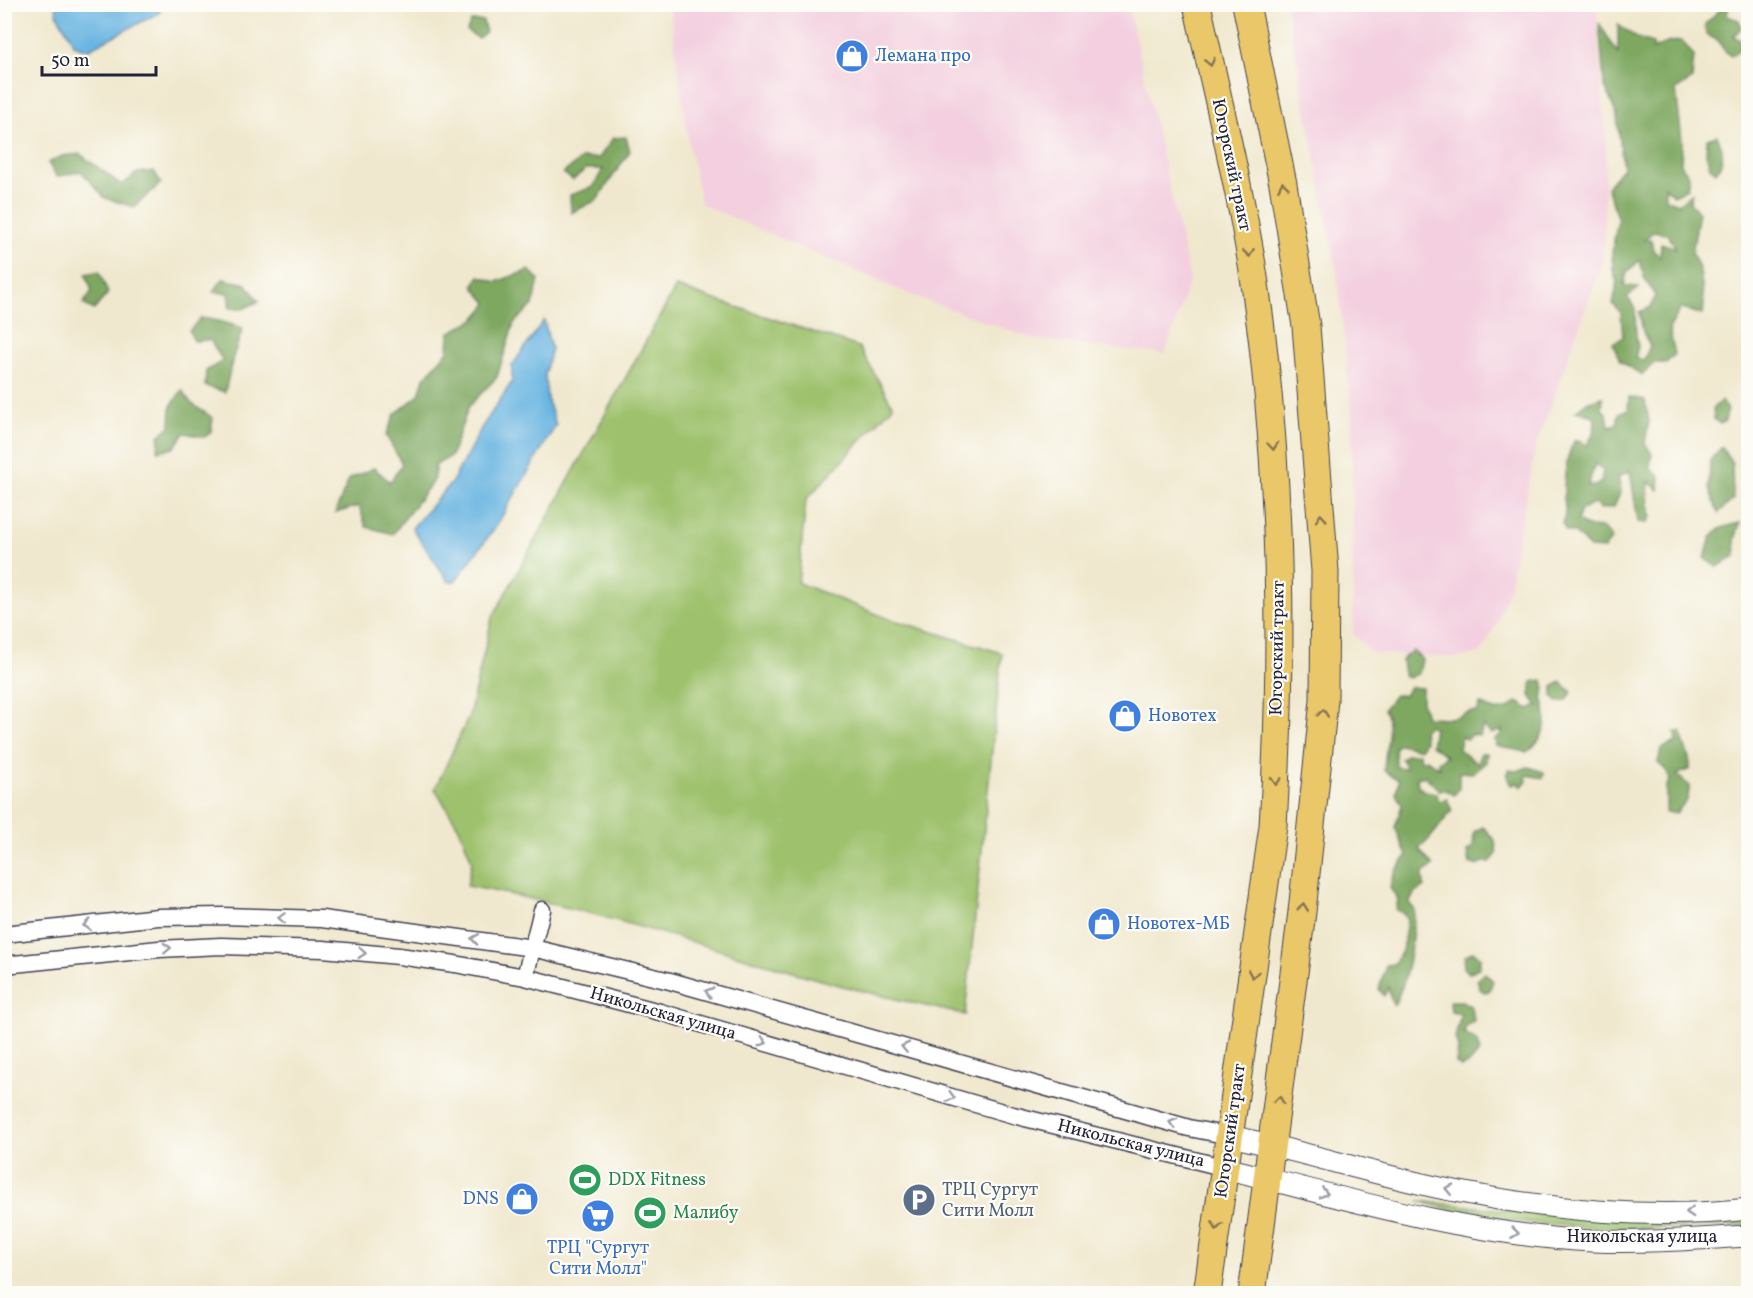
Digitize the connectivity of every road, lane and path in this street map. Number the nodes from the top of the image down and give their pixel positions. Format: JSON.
{"nodes":[{"id":1,"x":1197,"y":4,"type":"edge"},
{"id":2,"x":1245,"y":4,"type":"edge"},
{"id":3,"x":542,"y":910,"type":"dead end"},
{"id":4,"x":4,"y":934,"type":"edge"},
{"id":5,"x":533,"y":948,"type":"junction"},
{"id":6,"x":4,"y":965,"type":"edge"},
{"id":7,"x":525,"y":977,"type":"junction"},
{"id":8,"x":1230,"y":1136,"type":"junction"},
{"id":9,"x":1272,"y":1145,"type":"junction"},
{"id":10,"x":1226,"y":1168,"type":"junction"},
{"id":11,"x":1267,"y":1179,"type":"junction"},
{"id":12,"x":1749,"y":1209,"type":"edge"},
{"id":13,"x":1749,"y":1236,"type":"edge"},
{"id":14,"x":1207,"y":1293,"type":"edge"},
{"id":15,"x":1252,"y":1293,"type":"edge"}],
"edges":[{"from":1,"to":8,"type":"main road","name":"Югорский тракт","one_way":true},
{"from":9,"to":2,"type":"main road","one_way":true},
{"from":3,"to":5,"type":"street"},
{"from":5,"to":4,"type":"street","name":"Никольская улица","one_way":true},
{"from":5,"to":7,"type":"street"},
{"from":8,"to":5,"type":"street","name":"Никольская улица","one_way":true},
{"from":6,"to":7,"type":"street","name":"Никольская улица","one_way":true},
{"from":7,"to":10,"type":"street","name":"Никольская улица","one_way":true},
{"from":8,"to":9,"type":"street","name":"Никольская улица"},
{"from":8,"to":10,"type":"main road","name":"Югорский тракт"},
{"from":9,"to":11,"type":"main road"},
{"from":12,"to":9,"type":"street","name":"Никольская улица","one_way":true},
{"from":10,"to":11,"type":"street","name":"Никольская улица"},
{"from":10,"to":14,"type":"main road","name":"Югорский тракт","one_way":true},
{"from":11,"to":13,"type":"street","name":"Никольская улица","one_way":true},
{"from":11,"to":15,"type":"main road"}]}
